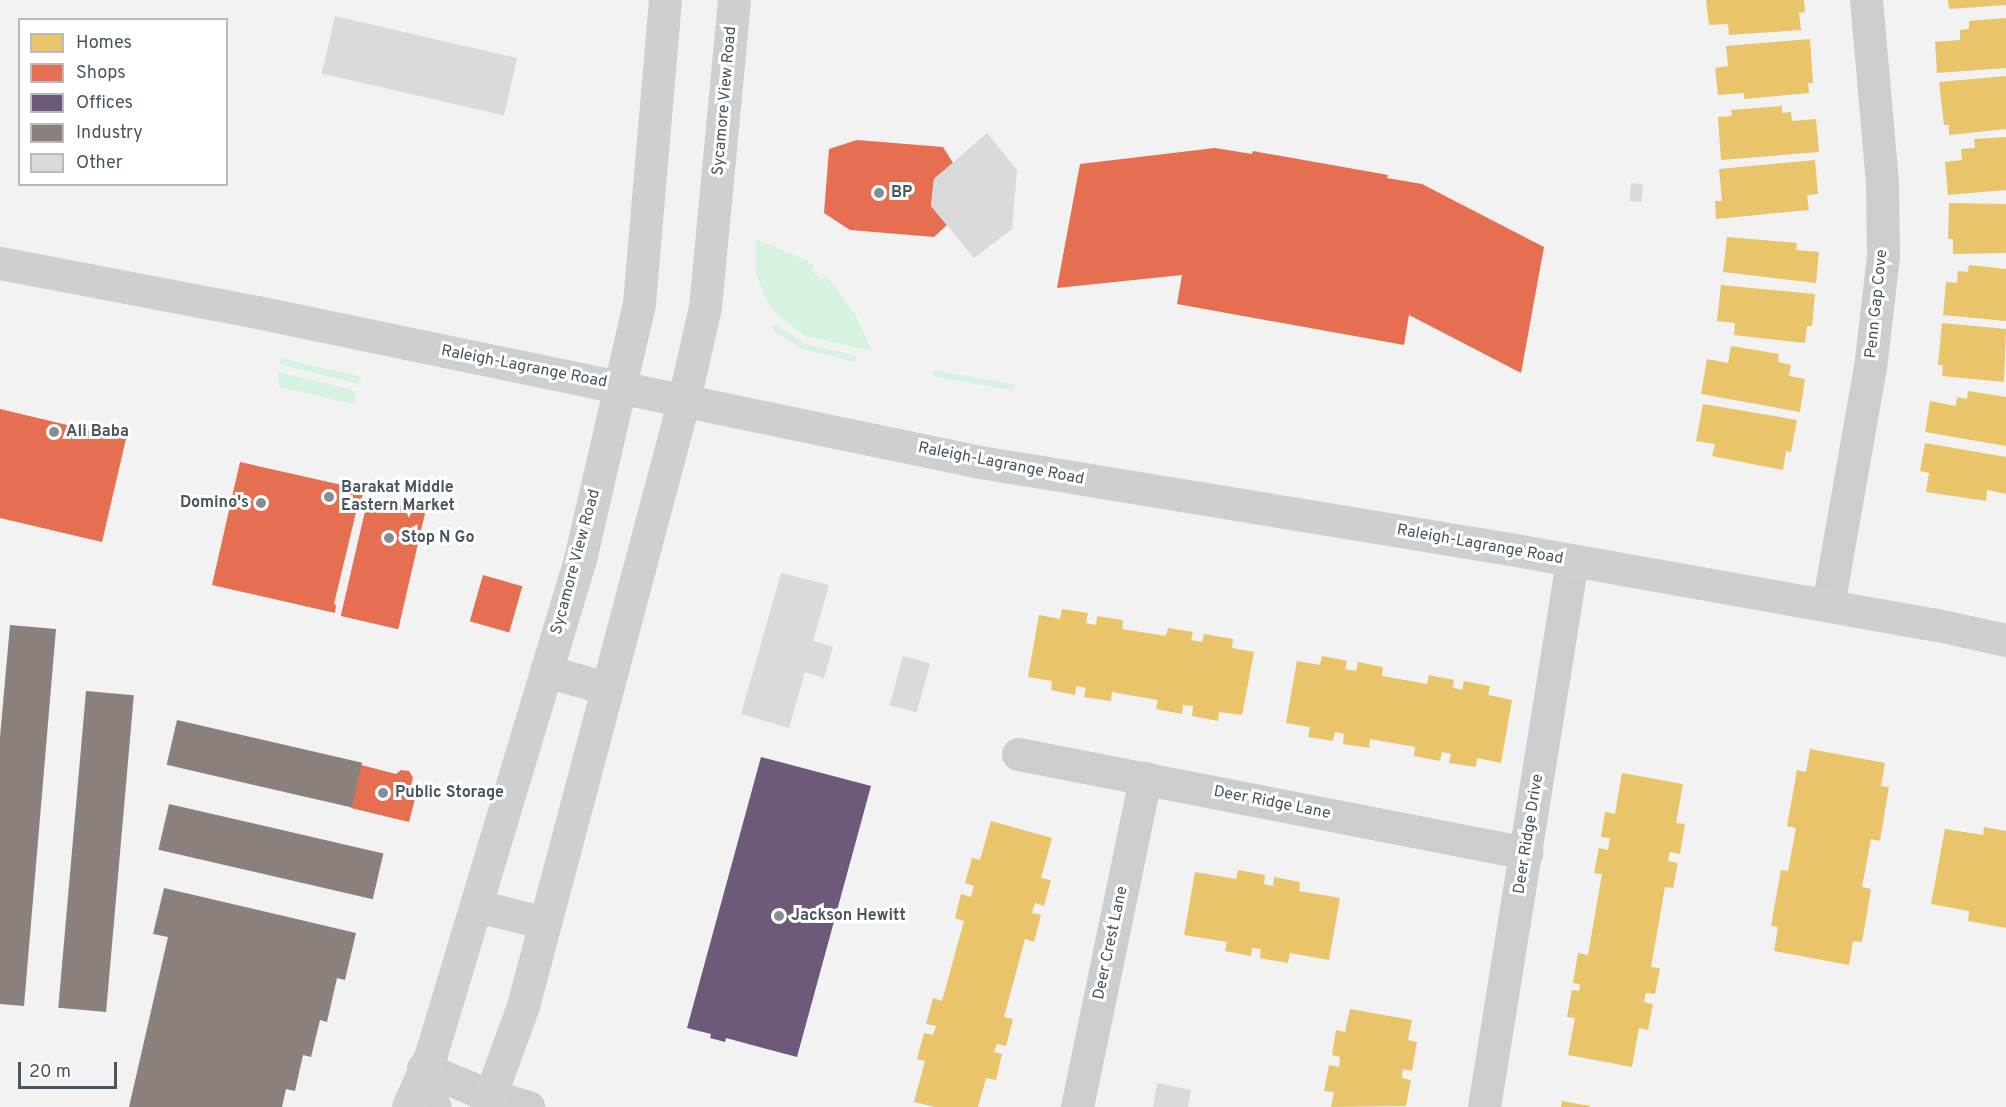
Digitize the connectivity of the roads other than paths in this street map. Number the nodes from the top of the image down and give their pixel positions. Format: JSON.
{"nodes":[{"id":1,"x":665,"y":0,"type":"edge"},
{"id":2,"x":734,"y":0,"type":"edge"},
{"id":3,"x":1866,"y":0,"type":"edge"},
{"id":4,"x":0,"y":263,"type":"edge"},
{"id":5,"x":619,"y":385,"type":"junction"},
{"id":6,"x":684,"y":399,"type":"junction"},
{"id":7,"x":1572,"y":561,"type":"junction"},
{"id":8,"x":1827,"y":605,"type":"junction"},
{"id":9,"x":2006,"y":640,"type":"edge"},
{"id":10,"x":546,"y":671,"type":"junction"},
{"id":11,"x":606,"y":688,"type":"junction"},
{"id":12,"x":1018,"y":754,"type":"dead end"},
{"id":13,"x":1145,"y":778,"type":"junction"},
{"id":14,"x":1526,"y":853,"type":"junction"},
{"id":15,"x":477,"y":906,"type":"junction"},
{"id":16,"x":545,"y":923,"type":"junction"},
{"id":17,"x":423,"y":1068,"type":"junction"},
{"id":18,"x":488,"y":1102,"type":"edge"},
{"id":19,"x":418,"y":1104,"type":"edge"},
{"id":20,"x":528,"y":1107,"type":"edge"},
{"id":21,"x":1077,"y":1107,"type":"edge"},
{"id":22,"x":1484,"y":1107,"type":"edge"}],
"edges":[{"from":1,"to":5,"type":"main road","name":"Sycamore View Road"},
{"from":2,"to":6,"type":"main road","name":"Sycamore View Road"},
{"from":3,"to":8,"type":"street","name":"Penn Gap Cove"},
{"from":4,"to":5,"type":"main road","name":"Raleigh-Lagrange Road"},
{"from":5,"to":6,"type":"main road","name":"Raleigh-Lagrange Road"},
{"from":5,"to":10,"type":"main road","name":"Sycamore View Road"},
{"from":6,"to":7,"type":"main road","name":"Raleigh-Lagrange Road"},
{"from":6,"to":11,"type":"main road","name":"Sycamore View Road"},
{"from":7,"to":8,"type":"main road","name":"Raleigh-Lagrange Road"},
{"from":7,"to":14,"type":"street","name":"Deer Ridge Drive"},
{"from":8,"to":9,"type":"main road","name":"Raleigh-Lagrange Road"},
{"from":10,"to":11,"type":"main road"},
{"from":10,"to":15,"type":"main road","name":"Sycamore View Road"},
{"from":11,"to":16,"type":"main road","name":"Sycamore View Road"},
{"from":12,"to":13,"type":"street","name":"Deer Ridge Lane"},
{"from":13,"to":14,"type":"street","name":"Deer Ridge Lane"},
{"from":13,"to":21,"type":"street","name":"Deer Crest Lane"},
{"from":14,"to":22,"type":"street","name":"Deer Ridge Drive"},
{"from":15,"to":16,"type":"main road"},
{"from":15,"to":17,"type":"main road","name":"Sycamore View Road"},
{"from":16,"to":18,"type":"main road","name":"Sycamore View Road"},
{"from":17,"to":18,"type":"street"},
{"from":17,"to":19,"type":"main road","name":"Sycamore View Road"},
{"from":18,"to":20,"type":"street"}]}
